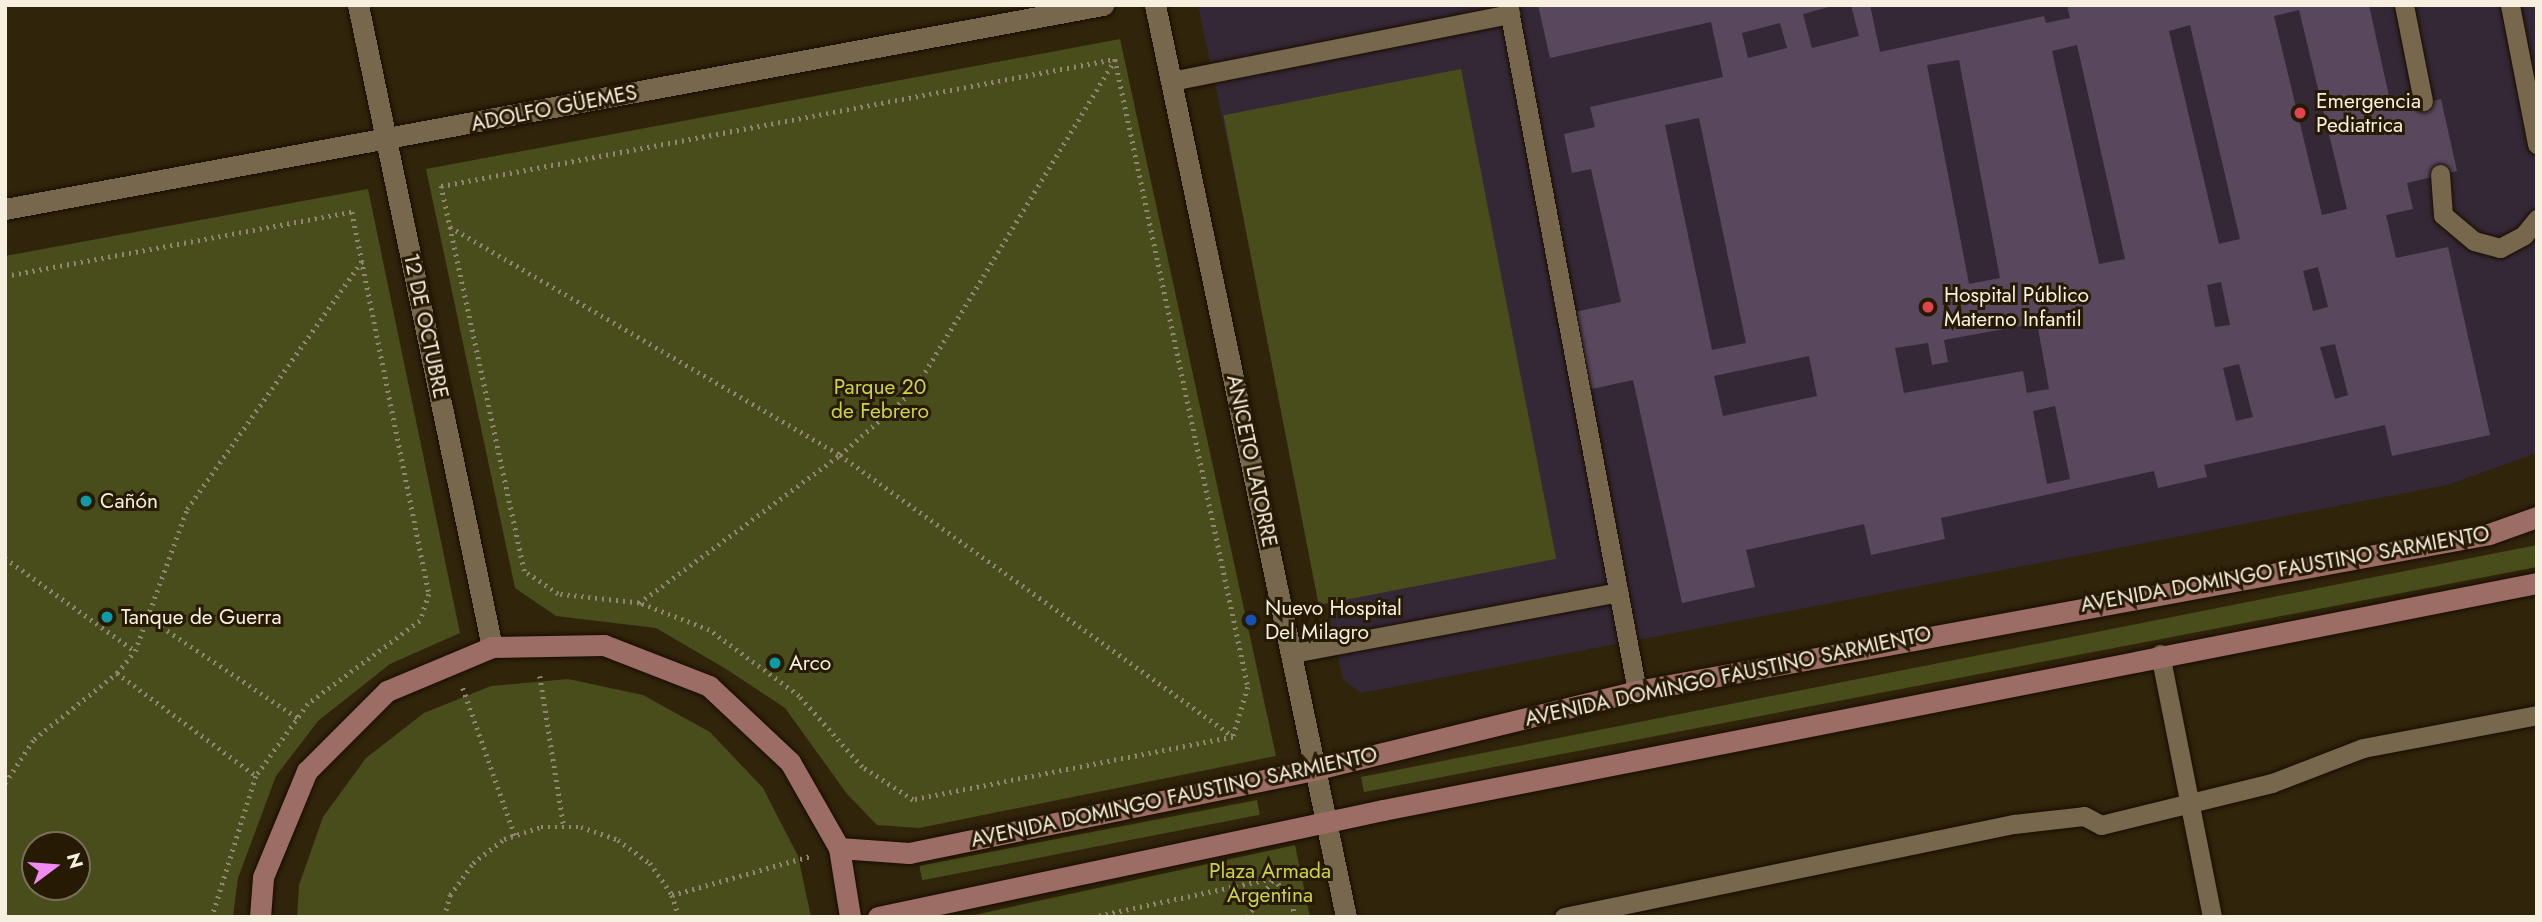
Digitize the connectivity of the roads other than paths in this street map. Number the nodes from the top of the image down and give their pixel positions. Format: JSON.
{"nodes":[{"id":1,"x":358,"y":5,"type":"edge"},
{"id":2,"x":1103,"y":5,"type":"edge"},
{"id":3,"x":1155,"y":5,"type":"edge"},
{"id":4,"x":2404,"y":5,"type":"edge"},
{"id":5,"x":2510,"y":5,"type":"edge"},
{"id":6,"x":1509,"y":9,"type":"edge"},
{"id":7,"x":1171,"y":81,"type":"junction"},
{"id":8,"x":2423,"y":101,"type":"dead end"},
{"id":9,"x":388,"y":140,"type":"junction"},
{"id":10,"x":2537,"y":145,"type":"edge"},
{"id":11,"x":2440,"y":174,"type":"dead end"},
{"id":12,"x":5,"y":209,"type":"edge"},
{"id":13,"x":2537,"y":219,"type":"edge"},
{"id":14,"x":2537,"y":517,"type":"edge"},
{"id":15,"x":2537,"y":583,"type":"edge"},
{"id":16,"x":1618,"y":592,"type":"junction"},
{"id":17,"x":492,"y":647,"type":"junction"},
{"id":18,"x":1293,"y":653,"type":"junction"},
{"id":19,"x":2160,"y":654,"type":"junction"},
{"id":20,"x":1637,"y":691,"type":"junction"},
{"id":21,"x":2537,"y":715,"type":"edge"},
{"id":22,"x":1313,"y":770,"type":"junction"},
{"id":23,"x":2190,"y":806,"type":"junction"},
{"id":24,"x":1325,"y":822,"type":"junction"},
{"id":25,"x":839,"y":848,"type":"junction"},
{"id":26,"x":260,"y":917,"type":"edge"},
{"id":27,"x":850,"y":917,"type":"edge"},
{"id":28,"x":878,"y":917,"type":"edge"},
{"id":29,"x":1346,"y":917,"type":"edge"},
{"id":30,"x":1564,"y":917,"type":"edge"},
{"id":31,"x":2212,"y":917,"type":"edge"}],
"edges":[{"from":1,"to":9,"type":"street","name":"12 DE OCTUBRE"},
{"from":2,"to":9,"type":"street","name":"ADOLFO GÜEMES"},
{"from":3,"to":7,"type":"street","name":"ANICETO LATORRE"},
{"from":4,"to":8,"type":"lane"},
{"from":5,"to":10,"type":"lane"},
{"from":6,"to":7,"type":"lane"},
{"from":6,"to":16,"type":"lane"},
{"from":7,"to":18,"type":"street","name":"ANICETO LATORRE"},
{"from":9,"to":12,"type":"street","name":"ADOLFO GÜEMES"},
{"from":9,"to":17,"type":"street","name":"12 DE OCTUBRE"},
{"from":11,"to":13,"type":"lane"},
{"from":14,"to":20,"type":"main road","name":"AVENIDA DOMINGO FAUSTINO SARMIENTO"},
{"from":15,"to":19,"type":"main road"},
{"from":16,"to":18,"type":"lane"},
{"from":16,"to":20,"type":"lane"},
{"from":17,"to":25,"type":"main road"},
{"from":17,"to":26,"type":"main road"},
{"from":18,"to":22,"type":"street","name":"ANICETO LATORRE"},
{"from":19,"to":23,"type":"lane"},
{"from":19,"to":24,"type":"main road"},
{"from":20,"to":22,"type":"main road","name":"AVENIDA DOMINGO FAUSTINO SARMIENTO"},
{"from":21,"to":23,"type":"lane"},
{"from":22,"to":24,"type":"street","name":"ANICETO LATORRE"},
{"from":22,"to":25,"type":"main road","name":"AVENIDA DOMINGO FAUSTINO SARMIENTO"},
{"from":23,"to":30,"type":"lane"},
{"from":23,"to":31,"type":"lane"},
{"from":24,"to":28,"type":"main road"},
{"from":24,"to":29,"type":"street","name":"ANICETO LATORRE"},
{"from":25,"to":27,"type":"main road"}]}
